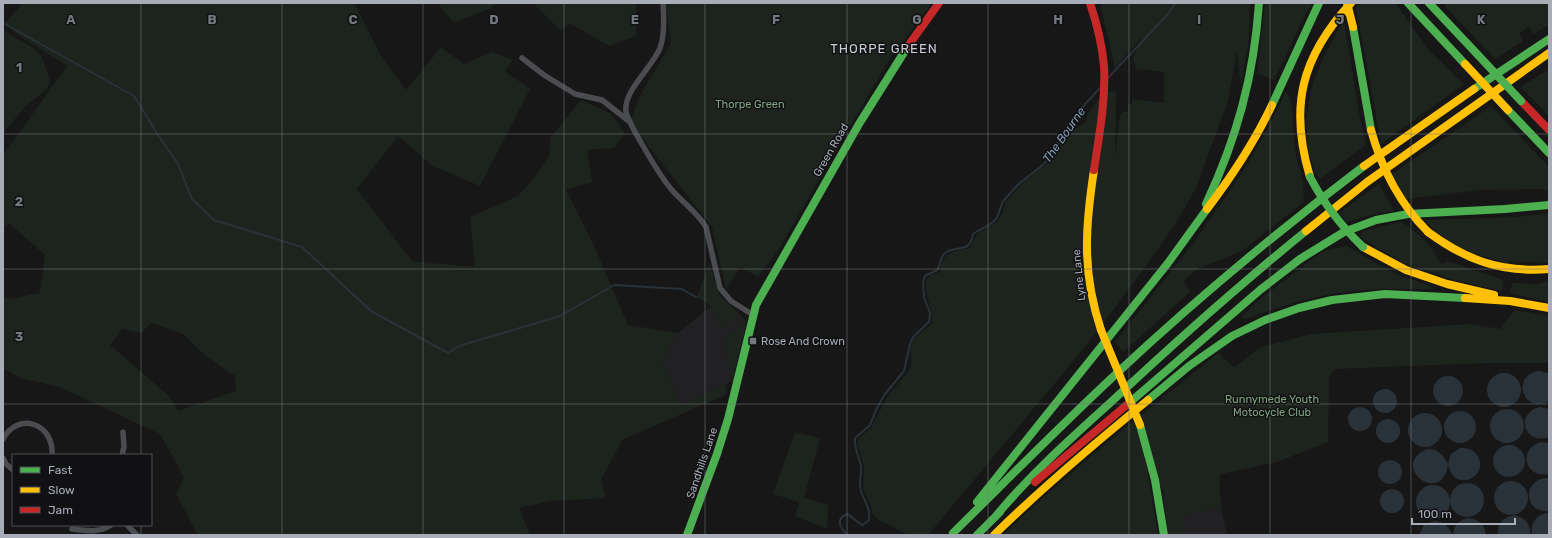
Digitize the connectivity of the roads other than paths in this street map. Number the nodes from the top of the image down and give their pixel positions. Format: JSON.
{"nodes":[{"id":1,"x":663,"y":3,"type":"edge"},
{"id":2,"x":939,"y":3,"type":"edge"},
{"id":3,"x":1090,"y":3,"type":"edge"},
{"id":4,"x":1260,"y":3,"type":"edge"},
{"id":5,"x":1320,"y":3,"type":"edge"},
{"id":6,"x":1348,"y":3,"type":"edge"},
{"id":7,"x":1351,"y":3,"type":"edge"},
{"id":8,"x":1408,"y":3,"type":"edge"},
{"id":9,"x":1429,"y":3,"type":"edge"},
{"id":10,"x":1549,"y":39,"type":"edge"},
{"id":11,"x":1549,"y":53,"type":"edge"},
{"id":12,"x":522,"y":58,"type":"dead end"},
{"id":13,"x":630,"y":122,"type":"junction"},
{"id":14,"x":1549,"y":130,"type":"edge"},
{"id":15,"x":1549,"y":153,"type":"edge"},
{"id":16,"x":1549,"y":206,"type":"edge"},
{"id":17,"x":1197,"y":222,"type":"junction"},
{"id":18,"x":1549,"y":269,"type":"edge"},
{"id":19,"x":1510,"y":301,"type":"junction"},
{"id":20,"x":1549,"y":308,"type":"edge"},
{"id":21,"x":753,"y":315,"type":"junction"},
{"id":22,"x":734,"y":396,"type":"joint"},
{"id":23,"x":123,"y":432,"type":"dead end"},
{"id":24,"x":5,"y":433,"type":"edge"},
{"id":25,"x":3,"y":439,"type":"edge"},
{"id":26,"x":52,"y":454,"type":"edge"},
{"id":27,"x":122,"y":454,"type":"edge"},
{"id":28,"x":3,"y":458,"type":"edge"},
{"id":29,"x":12,"y":469,"type":"edge"},
{"id":30,"x":996,"y":516,"type":"junction"},
{"id":31,"x":110,"y":526,"type":"edge"},
{"id":32,"x":128,"y":526,"type":"edge"},
{"id":33,"x":72,"y":529,"type":"dead end"},
{"id":34,"x":952,"y":534,"type":"edge"},
{"id":35,"x":137,"y":535,"type":"edge"},
{"id":36,"x":687,"y":535,"type":"edge"},
{"id":37,"x":978,"y":535,"type":"edge"},
{"id":38,"x":994,"y":535,"type":"edge"},
{"id":39,"x":1164,"y":535,"type":"edge"}],
"edges":[{"from":1,"to":13,"type":"street"},
{"from":2,"to":21,"type":"main road","name":"Green Road"},
{"from":3,"to":39,"type":"main road","name":"Lyne Lane","bridge":true},
{"from":4,"to":17,"type":"main road"},
{"from":5,"to":17,"type":"main road"},
{"from":6,"to":18,"type":"main road","bridge":true},
{"from":7,"to":19,"type":"main road","bridge":true},
{"from":8,"to":15,"type":"main road","bridge":true},
{"from":9,"to":14,"type":"main road","bridge":true},
{"from":10,"to":34,"type":"main road"},
{"from":11,"to":30,"type":"main road"},
{"from":12,"to":13,"type":"street"},
{"from":13,"to":21,"type":"street"},
{"from":16,"to":30,"type":"main road"},
{"from":17,"to":34,"type":"main road"},
{"from":19,"to":20,"type":"main road"},
{"from":19,"to":38,"type":"main road"},
{"from":21,"to":22,"type":"main road","name":"Green Road"},
{"from":22,"to":36,"type":"main road","name":"Sandhills Lane"},
{"from":23,"to":27,"type":"street"},
{"from":24,"to":25,"type":"street"},
{"from":24,"to":26,"type":"street"},
{"from":28,"to":29,"type":"street"},
{"from":30,"to":37,"type":"main road"},
{"from":31,"to":33,"type":"street"},
{"from":32,"to":35,"type":"street"}]}
